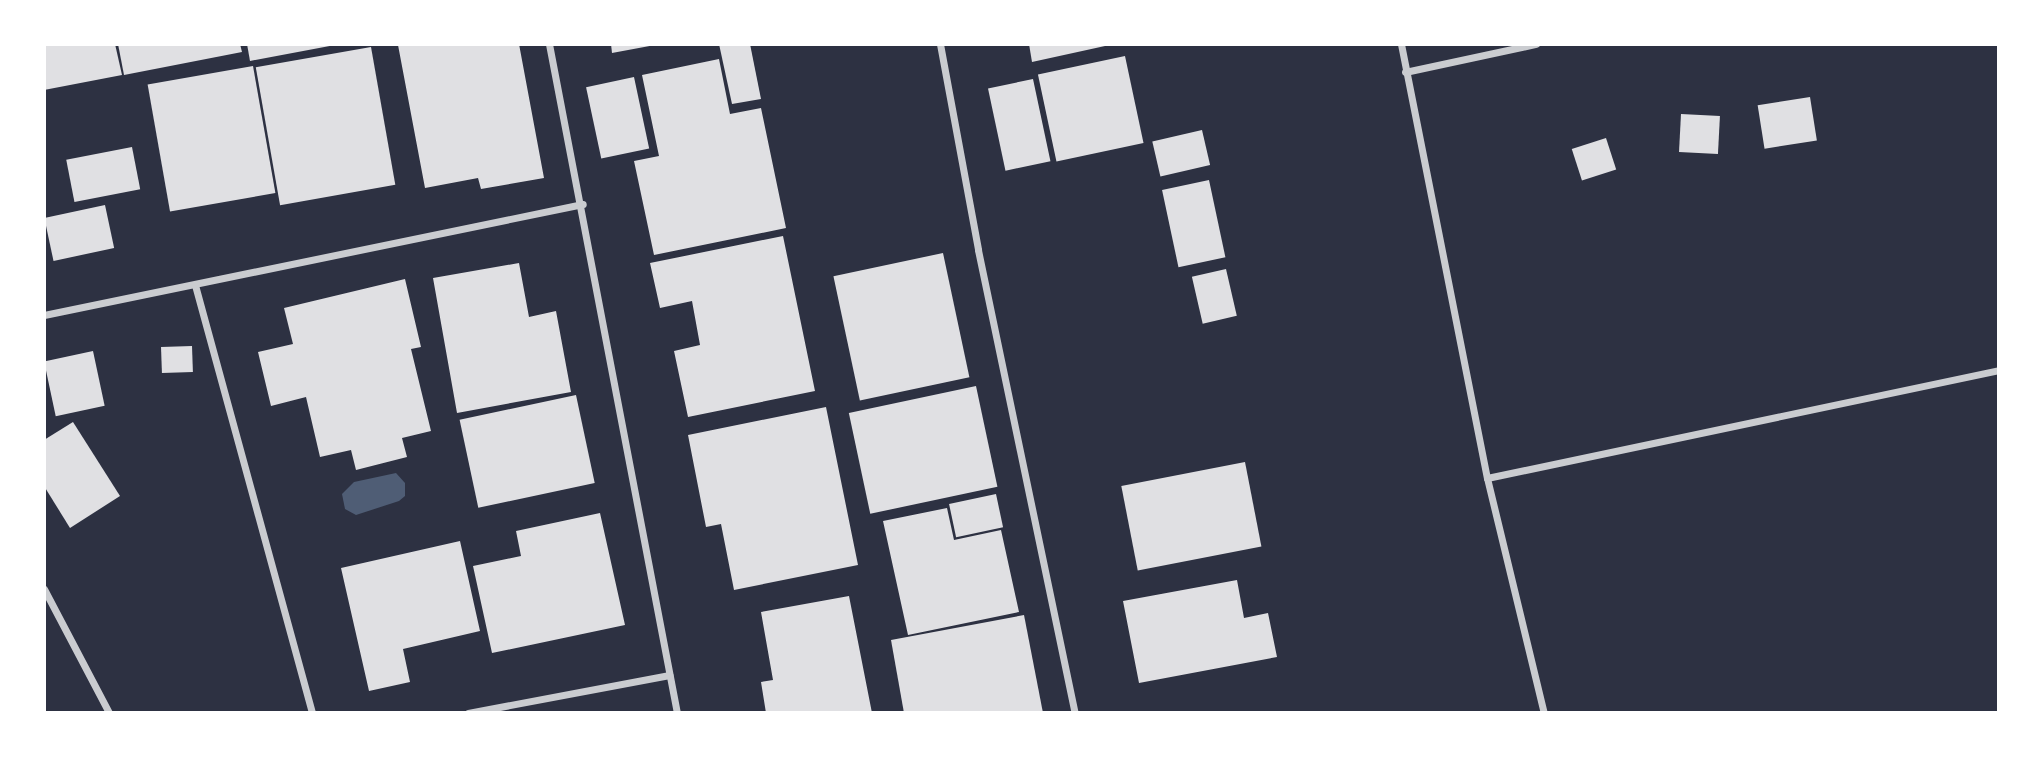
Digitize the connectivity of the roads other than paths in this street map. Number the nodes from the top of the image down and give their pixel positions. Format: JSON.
{"nodes":[{"id":1,"x":549,"y":44,"type":"edge"},
{"id":2,"x":940,"y":44,"type":"edge"},
{"id":3,"x":1401,"y":44,"type":"edge"},
{"id":4,"x":1536,"y":44,"type":"edge"},
{"id":5,"x":1405,"y":72,"type":"junction"},
{"id":6,"x":583,"y":204,"type":"junction"},
{"id":7,"x":195,"y":285,"type":"junction"},
{"id":8,"x":44,"y":315,"type":"edge"},
{"id":9,"x":1999,"y":369,"type":"edge"},
{"id":10,"x":1487,"y":478,"type":"junction"},
{"id":11,"x":44,"y":589,"type":"edge"},
{"id":12,"x":669,"y":675,"type":"junction"},
{"id":13,"x":109,"y":713,"type":"edge"},
{"id":14,"x":312,"y":713,"type":"edge"},
{"id":15,"x":468,"y":713,"type":"edge"},
{"id":16,"x":677,"y":713,"type":"edge"},
{"id":17,"x":1075,"y":713,"type":"edge"},
{"id":18,"x":1544,"y":713,"type":"edge"}],
"edges":[{"from":1,"to":6,"type":"street"},
{"from":2,"to":17,"type":"street"},
{"from":3,"to":5,"type":"street"},
{"from":4,"to":5,"type":"street"},
{"from":5,"to":10,"type":"street"},
{"from":6,"to":7,"type":"street"},
{"from":6,"to":12,"type":"street"},
{"from":7,"to":8,"type":"street"},
{"from":7,"to":14,"type":"street"},
{"from":9,"to":10,"type":"street"},
{"from":10,"to":18,"type":"street"},
{"from":11,"to":13,"type":"street"},
{"from":12,"to":15,"type":"street"},
{"from":12,"to":16,"type":"street"}]}
